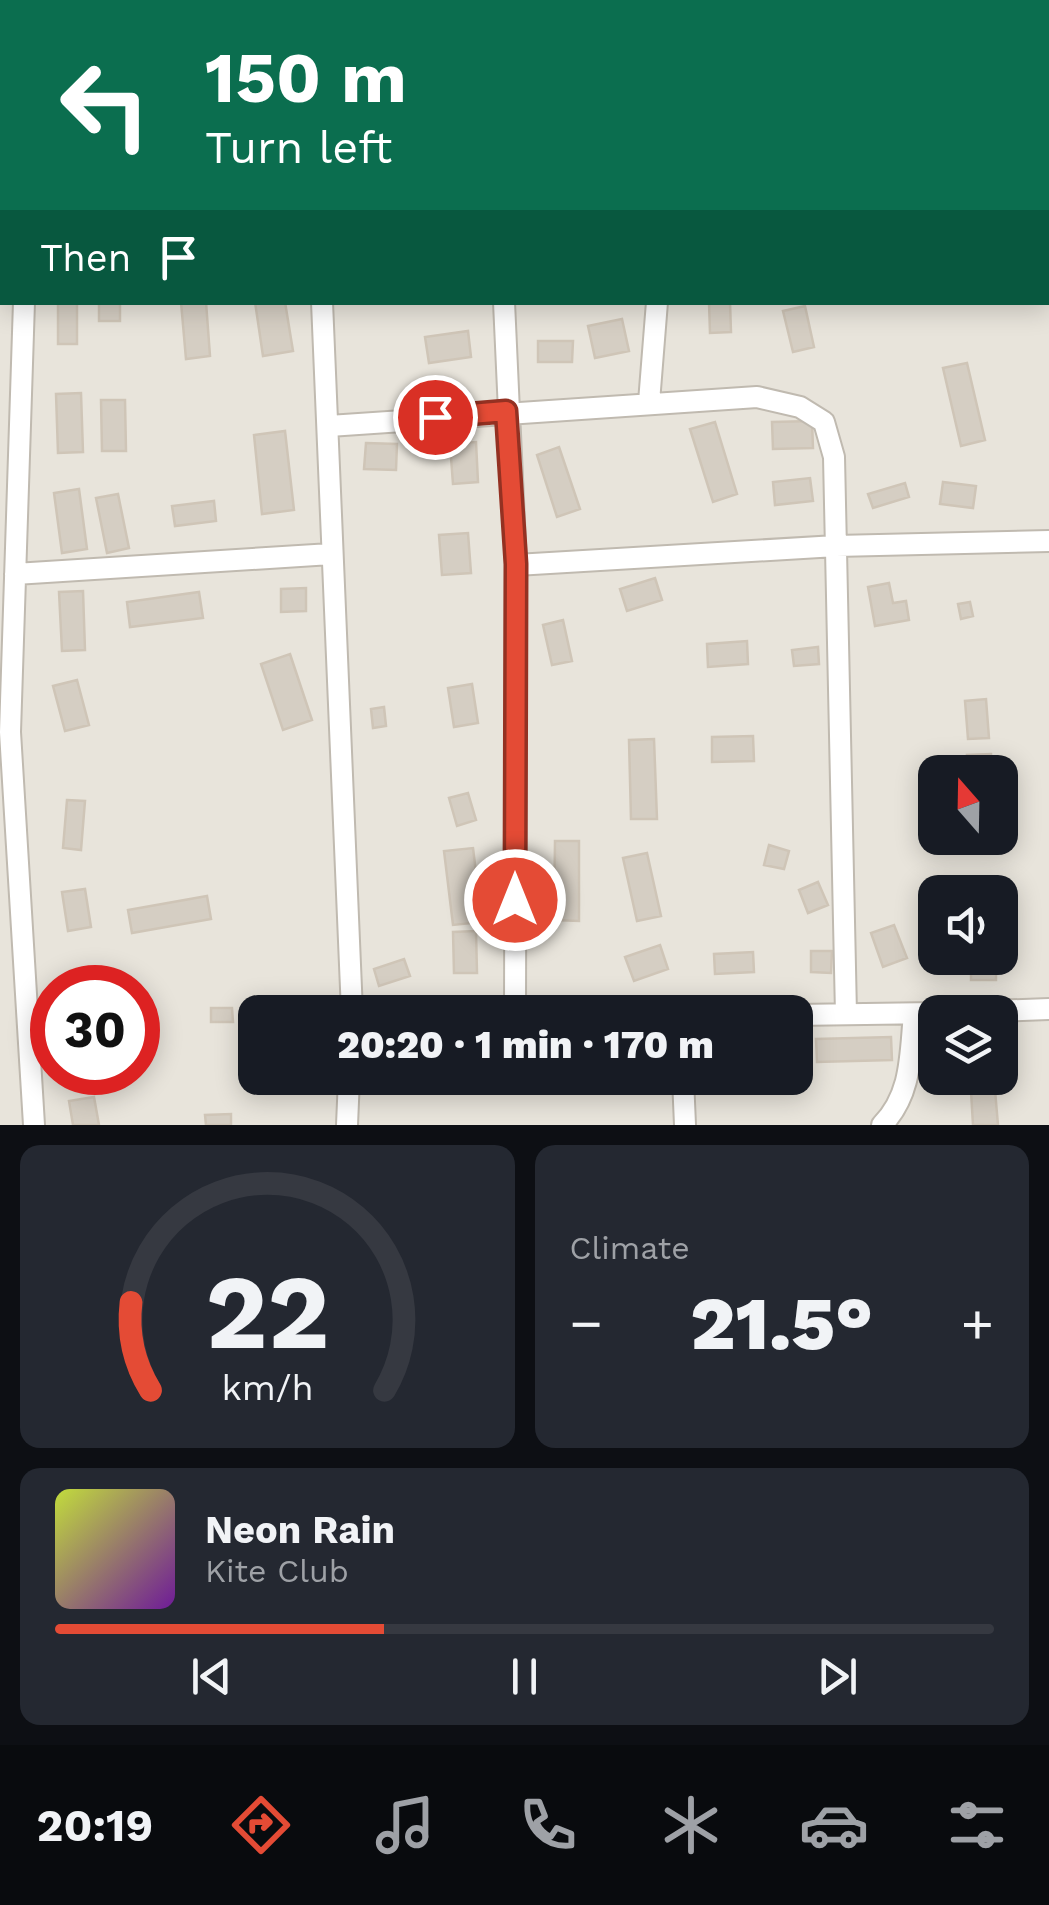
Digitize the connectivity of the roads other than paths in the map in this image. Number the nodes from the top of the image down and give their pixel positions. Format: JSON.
{"nodes":[{"id":1,"x":24,"y":305,"type":"edge"},
{"id":2,"x":322,"y":305,"type":"edge"},
{"id":3,"x":504,"y":305,"type":"edge"},
{"id":4,"x":656,"y":305,"type":"edge"},
{"id":5,"x":649,"y":402,"type":"junction"},
{"id":6,"x":506,"y":411,"type":"junction"},
{"id":7,"x":329,"y":426,"type":"junction"},
{"id":8,"x":1049,"y":541,"type":"edge"},
{"id":9,"x":836,"y":546,"type":"junction"},
{"id":10,"x":331,"y":554,"type":"junction"},
{"id":11,"x":516,"y":564,"type":"junction"},
{"id":12,"x":15,"y":574,"type":"junction"},
{"id":13,"x":5,"y":732,"type":"edge"},
{"id":14,"x":351,"y":995,"type":"edge"},
{"id":15,"x":515,"y":995,"type":"edge"},
{"id":16,"x":1049,"y":1009,"type":"edge"},
{"id":17,"x":1018,"y":1010,"type":"edge"},
{"id":18,"x":846,"y":1014,"type":"junction"},
{"id":19,"x":918,"y":1014,"type":"edge"},
{"id":20,"x":813,"y":1015,"type":"edge"},
{"id":21,"x":918,"y":1042,"type":"edge"},
{"id":22,"x":348,"y":1095,"type":"edge"},
{"id":23,"x":684,"y":1095,"type":"edge"},
{"id":24,"x":34,"y":1125,"type":"edge"},
{"id":25,"x":347,"y":1125,"type":"edge"},
{"id":26,"x":685,"y":1125,"type":"edge"},
{"id":27,"x":882,"y":1125,"type":"edge"}],
"edges":[{"from":1,"to":12,"type":"street"},
{"from":2,"to":7,"type":"street"},
{"from":3,"to":6,"type":"street"},
{"from":4,"to":5,"type":"street"},
{"from":5,"to":6,"type":"street"},
{"from":5,"to":9,"type":"street"},
{"from":6,"to":7,"type":"street"},
{"from":6,"to":11,"type":"street"},
{"from":7,"to":10,"type":"street"},
{"from":8,"to":9,"type":"street"},
{"from":9,"to":11,"type":"street"},
{"from":9,"to":18,"type":"street"},
{"from":10,"to":12,"type":"street"},
{"from":10,"to":14,"type":"street"},
{"from":11,"to":15,"type":"street"},
{"from":12,"to":13,"type":"street"},
{"from":13,"to":24,"type":"street"},
{"from":16,"to":17,"type":"street"},
{"from":18,"to":19,"type":"street"},
{"from":18,"to":20,"type":"street"},
{"from":21,"to":27,"type":"street"},
{"from":22,"to":25,"type":"street"},
{"from":23,"to":26,"type":"street"}]}
